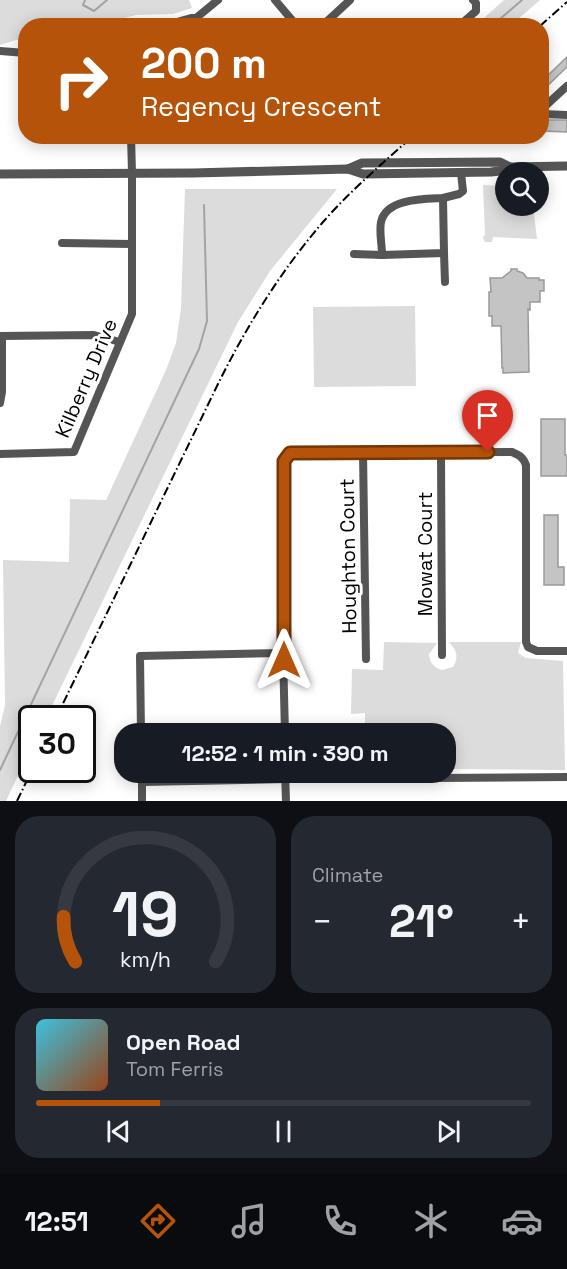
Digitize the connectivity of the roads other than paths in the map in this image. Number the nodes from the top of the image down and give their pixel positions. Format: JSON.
{"nodes":[{"id":1,"x":218,"y":0,"type":"edge"},
{"id":2,"x":275,"y":0,"type":"edge"},
{"id":3,"x":350,"y":0,"type":"edge"},
{"id":4,"x":473,"y":0,"type":"edge"},
{"id":5,"x":201,"y":18,"type":"edge"},
{"id":6,"x":290,"y":18,"type":"edge"},
{"id":7,"x":331,"y":18,"type":"edge"},
{"id":8,"x":468,"y":18,"type":"edge"},
{"id":9,"x":0,"y":51,"type":"edge"},
{"id":10,"x":18,"y":52,"type":"edge"},
{"id":11,"x":567,"y":86,"type":"edge"},
{"id":12,"x":549,"y":103,"type":"edge"},
{"id":13,"x":549,"y":114,"type":"edge"},
{"id":14,"x":567,"y":115,"type":"edge"},
{"id":15,"x":130,"y":144,"type":"edge"},
{"id":16,"x":475,"y":162,"type":"junction"},
{"id":17,"x":495,"y":162,"type":"edge"},
{"id":18,"x":549,"y":166,"type":"edge"},
{"id":19,"x":567,"y":166,"type":"edge"},
{"id":20,"x":348,"y":169,"type":"junction"},
{"id":21,"x":495,"y":171,"type":"edge"},
{"id":22,"x":461,"y":172,"type":"junction"},
{"id":23,"x":132,"y":173,"type":"junction"},
{"id":24,"x":0,"y":174,"type":"edge"},
{"id":25,"x":443,"y":198,"type":"junction"},
{"id":26,"x":62,"y":243,"type":"dead end"},
{"id":27,"x":132,"y":244,"type":"junction"},
{"id":28,"x":444,"y":253,"type":"junction"},
{"id":29,"x":354,"y":254,"type":"dead end"},
{"id":30,"x":382,"y":255,"type":"junction"},
{"id":31,"x":445,"y":282,"type":"dead end"},
{"id":32,"x":1,"y":336,"type":"edge"},
{"id":33,"x":120,"y":342,"type":"junction"},
{"id":34,"x":0,"y":403,"type":"edge"},
{"id":35,"x":363,"y":452,"type":"junction"},
{"id":36,"x":441,"y":453,"type":"junction"},
{"id":37,"x":0,"y":454,"type":"edge"},
{"id":38,"x":567,"y":651,"type":"edge"},
{"id":39,"x":284,"y":653,"type":"junction"},
{"id":40,"x":442,"y":655,"type":"dead end"},
{"id":41,"x":366,"y":659,"type":"dead end"},
{"id":42,"x":141,"y":723,"type":"edge"},
{"id":43,"x":285,"y":723,"type":"edge"},
{"id":44,"x":456,"y":777,"type":"edge"},
{"id":45,"x":567,"y":777,"type":"edge"},
{"id":46,"x":142,"y":783,"type":"edge"},
{"id":47,"x":286,"y":783,"type":"edge"},
{"id":48,"x":142,"y":801,"type":"edge"},
{"id":49,"x":286,"y":801,"type":"edge"}],
"edges":[{"from":1,"to":5,"type":"street"},
{"from":2,"to":6,"type":"street"},
{"from":3,"to":7,"type":"street"},
{"from":4,"to":8,"type":"street"},
{"from":9,"to":10,"type":"street"},
{"from":11,"to":12,"type":"street"},
{"from":13,"to":14,"type":"street"},
{"from":15,"to":23,"type":"street","name":"Kilberry Drive"},
{"from":16,"to":17,"type":"street"},
{"from":16,"to":20,"type":"street"},
{"from":16,"to":22,"type":"street"},
{"from":18,"to":19,"type":"street"},
{"from":20,"to":22,"type":"street"},
{"from":20,"to":23,"type":"street"},
{"from":21,"to":22,"type":"street"},
{"from":22,"to":25,"type":"street"},
{"from":23,"to":24,"type":"street"},
{"from":23,"to":27,"type":"street","name":"Kilberry Drive"},
{"from":25,"to":28,"type":"street"},
{"from":25,"to":30,"type":"street"},
{"from":26,"to":27,"type":"street"},
{"from":27,"to":33,"type":"street","name":"Kilberry Drive"},
{"from":28,"to":30,"type":"street"},
{"from":28,"to":31,"type":"street"},
{"from":29,"to":30,"type":"street"},
{"from":32,"to":33,"type":"street"},
{"from":32,"to":34,"type":"street"},
{"from":33,"to":37,"type":"street","name":"Kilberry Drive"},
{"from":35,"to":36,"type":"street"},
{"from":35,"to":39,"type":"street"},
{"from":35,"to":41,"type":"street","name":"Houghton Court"},
{"from":36,"to":38,"type":"street"},
{"from":36,"to":40,"type":"street","name":"Mowat Court"},
{"from":39,"to":42,"type":"street"},
{"from":39,"to":43,"type":"street"},
{"from":44,"to":45,"type":"street"},
{"from":46,"to":48,"type":"street"},
{"from":47,"to":49,"type":"street"}]}
